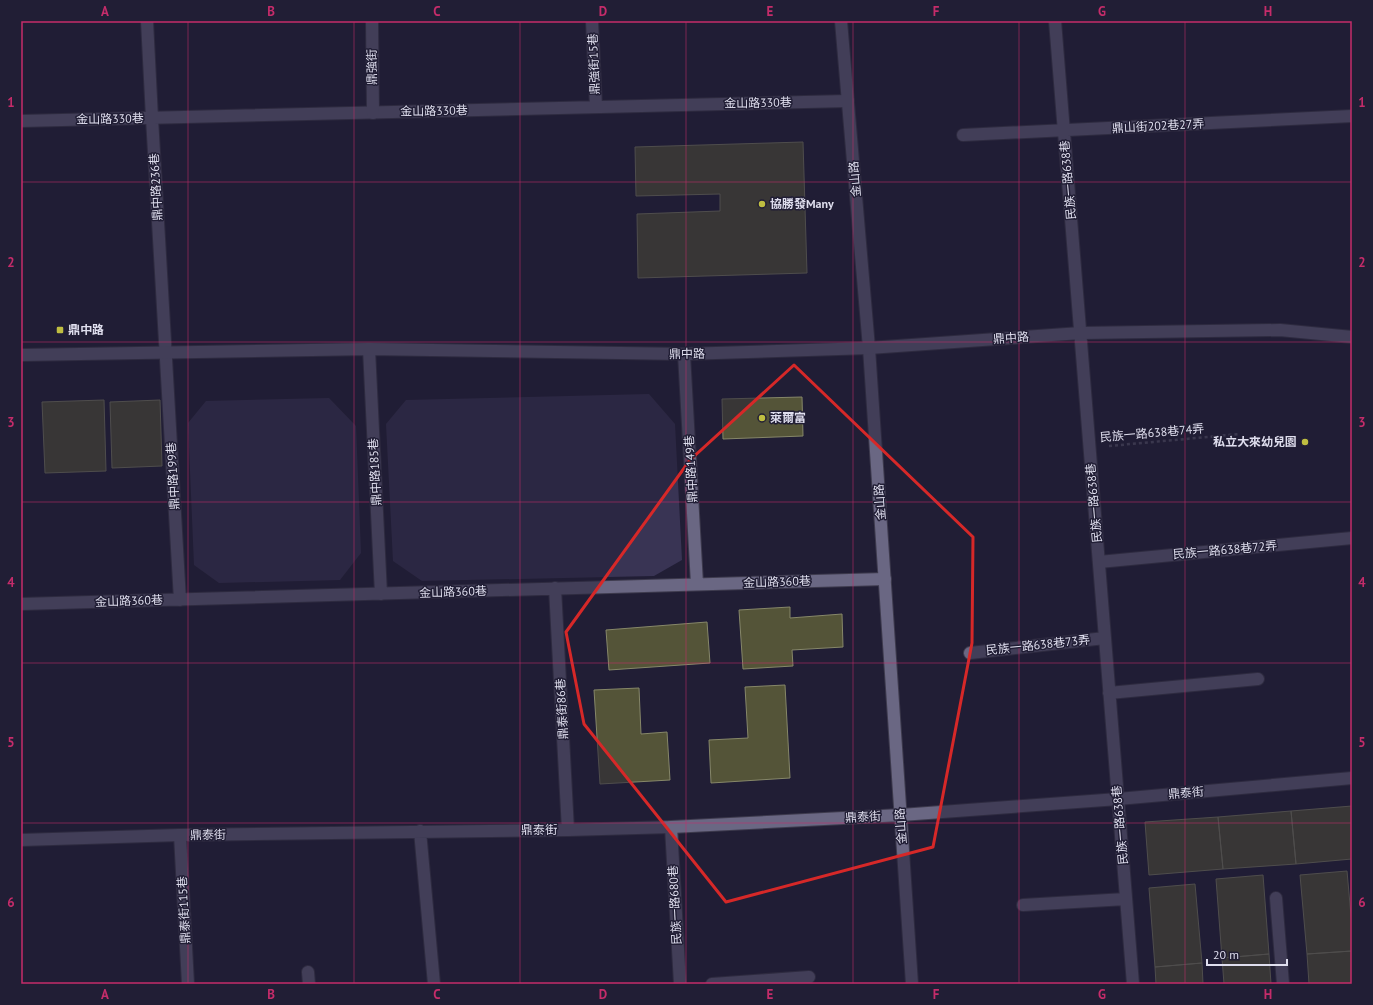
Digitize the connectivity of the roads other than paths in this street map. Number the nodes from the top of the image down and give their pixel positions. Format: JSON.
{"nodes":[{"id":1,"x":148,"y":21,"type":"edge"},
{"id":2,"x":372,"y":21,"type":"edge"},
{"id":3,"x":592,"y":21,"type":"edge"},
{"id":4,"x":841,"y":21,"type":"edge"},
{"id":5,"x":1055,"y":21,"type":"edge"},
{"id":6,"x":848,"y":101,"type":"junction"},
{"id":7,"x":596,"y":107,"type":"junction"},
{"id":8,"x":373,"y":113,"type":"junction"},
{"id":9,"x":1352,"y":116,"type":"edge"},
{"id":10,"x":152,"y":118,"type":"junction"},
{"id":11,"x":21,"y":121,"type":"edge"},
{"id":12,"x":1064,"y":130,"type":"junction"},
{"id":13,"x":963,"y":135,"type":"dead end"},
{"id":14,"x":1081,"y":333,"type":"junction"},
{"id":15,"x":1352,"y":337,"type":"edge"},
{"id":16,"x":869,"y":348,"type":"junction"},
{"id":17,"x":369,"y":349,"type":"junction"},
{"id":18,"x":166,"y":352,"type":"junction"},
{"id":19,"x":684,"y":354,"type":"junction"},
{"id":20,"x":21,"y":355,"type":"edge"},
{"id":21,"x":1352,"y":538,"type":"edge"},
{"id":22,"x":1099,"y":562,"type":"junction"},
{"id":23,"x":885,"y":579,"type":"junction"},
{"id":24,"x":697,"y":584,"type":"junction"},
{"id":25,"x":555,"y":588,"type":"junction"},
{"id":26,"x":381,"y":594,"type":"junction"},
{"id":27,"x":180,"y":600,"type":"junction"},
{"id":28,"x":21,"y":604,"type":"edge"},
{"id":29,"x":1105,"y":638,"type":"junction"},
{"id":30,"x":970,"y":653,"type":"dead end"},
{"id":31,"x":1258,"y":678,"type":"dead end"},
{"id":32,"x":1109,"y":693,"type":"junction"},
{"id":33,"x":1352,"y":778,"type":"edge"},
{"id":34,"x":1118,"y":799,"type":"junction"},
{"id":35,"x":901,"y":815,"type":"junction"},
{"id":36,"x":671,"y":827,"type":"junction"},
{"id":37,"x":568,"y":830,"type":"junction"},
{"id":38,"x":420,"y":831,"type":"junction"},
{"id":39,"x":180,"y":835,"type":"junction"},
{"id":40,"x":21,"y":840,"type":"edge"},
{"id":41,"x":1276,"y":898,"type":"dead end"},
{"id":42,"x":1126,"y":899,"type":"junction"},
{"id":43,"x":1023,"y":905,"type":"dead end"},
{"id":44,"x":808,"y":977,"type":"dead end"},
{"id":45,"x":188,"y":984,"type":"edge"},
{"id":46,"x":434,"y":984,"type":"edge"},
{"id":47,"x":680,"y":984,"type":"edge"},
{"id":48,"x":712,"y":984,"type":"edge"},
{"id":49,"x":912,"y":984,"type":"edge"},
{"id":50,"x":1133,"y":984,"type":"edge"},
{"id":51,"x":1283,"y":984,"type":"edge"}],
"edges":[{"from":1,"to":10,"type":"street","name":"鼎中路236巷"},
{"from":2,"to":8,"type":"street","name":"鼎強街"},
{"from":3,"to":7,"type":"street","name":"鼎強街15巷"},
{"from":4,"to":6,"type":"street","name":"金山路"},
{"from":5,"to":12,"type":"street","name":"民族一路638巷"},
{"from":6,"to":7,"type":"street","name":"金山路330巷"},
{"from":6,"to":16,"type":"street","name":"金山路"},
{"from":7,"to":8,"type":"street","name":"金山路330巷"},
{"from":8,"to":10,"type":"street","name":"金山路330巷"},
{"from":9,"to":12,"type":"street","name":"鼎山街202巷27弄"},
{"from":10,"to":11,"type":"street","name":"金山路330巷"},
{"from":10,"to":18,"type":"street","name":"鼎中路236巷"},
{"from":12,"to":13,"type":"street","name":"鼎山街202巷27弄"},
{"from":12,"to":14,"type":"street","name":"民族一路638巷"},
{"from":14,"to":15,"type":"street","name":"鼎中路"},
{"from":14,"to":16,"type":"street","name":"鼎中路"},
{"from":14,"to":22,"type":"street","name":"民族一路638巷"},
{"from":16,"to":19,"type":"street","name":"鼎中路"},
{"from":16,"to":23,"type":"street","name":"金山路"},
{"from":17,"to":18,"type":"street","name":"鼎中路"},
{"from":17,"to":19,"type":"street","name":"鼎中路"},
{"from":17,"to":26,"type":"street","name":"鼎中路185巷"},
{"from":18,"to":20,"type":"street","name":"鼎中路"},
{"from":18,"to":27,"type":"street","name":"鼎中路199巷"},
{"from":19,"to":24,"type":"street","name":"鼎中路149巷"},
{"from":21,"to":22,"type":"street","name":"民族一路638巷72弄"},
{"from":22,"to":29,"type":"street","name":"民族一路638巷"},
{"from":23,"to":24,"type":"street","name":"金山路360巷"},
{"from":23,"to":35,"type":"street","name":"金山路"},
{"from":24,"to":25,"type":"street","name":"金山路360巷"},
{"from":25,"to":26,"type":"street","name":"金山路360巷"},
{"from":25,"to":37,"type":"street","name":"鼎泰街86巷"},
{"from":26,"to":27,"type":"street","name":"金山路360巷"},
{"from":27,"to":28,"type":"street","name":"金山路360巷"},
{"from":29,"to":30,"type":"street","name":"民族一路638巷73弄"},
{"from":29,"to":32,"type":"street","name":"民族一路638巷"},
{"from":31,"to":32,"type":"street"},
{"from":32,"to":34,"type":"street","name":"民族一路638巷"},
{"from":33,"to":34,"type":"street","name":"鼎泰街"},
{"from":34,"to":35,"type":"street","name":"鼎泰街"},
{"from":34,"to":42,"type":"street","name":"民族一路638巷"},
{"from":35,"to":36,"type":"street","name":"鼎泰街"},
{"from":35,"to":49,"type":"street","name":"金山路"},
{"from":36,"to":37,"type":"street","name":"鼎泰街"},
{"from":36,"to":47,"type":"street","name":"民族一路680巷"},
{"from":37,"to":38,"type":"street","name":"鼎泰街"},
{"from":38,"to":39,"type":"street","name":"鼎泰街"},
{"from":38,"to":46,"type":"street"},
{"from":39,"to":40,"type":"street","name":"鼎泰街"},
{"from":39,"to":45,"type":"street","name":"鼎泰街115巷"},
{"from":41,"to":51,"type":"street"},
{"from":42,"to":43,"type":"street"},
{"from":42,"to":50,"type":"street","name":"民族一路638巷"},
{"from":44,"to":48,"type":"street"}]}
